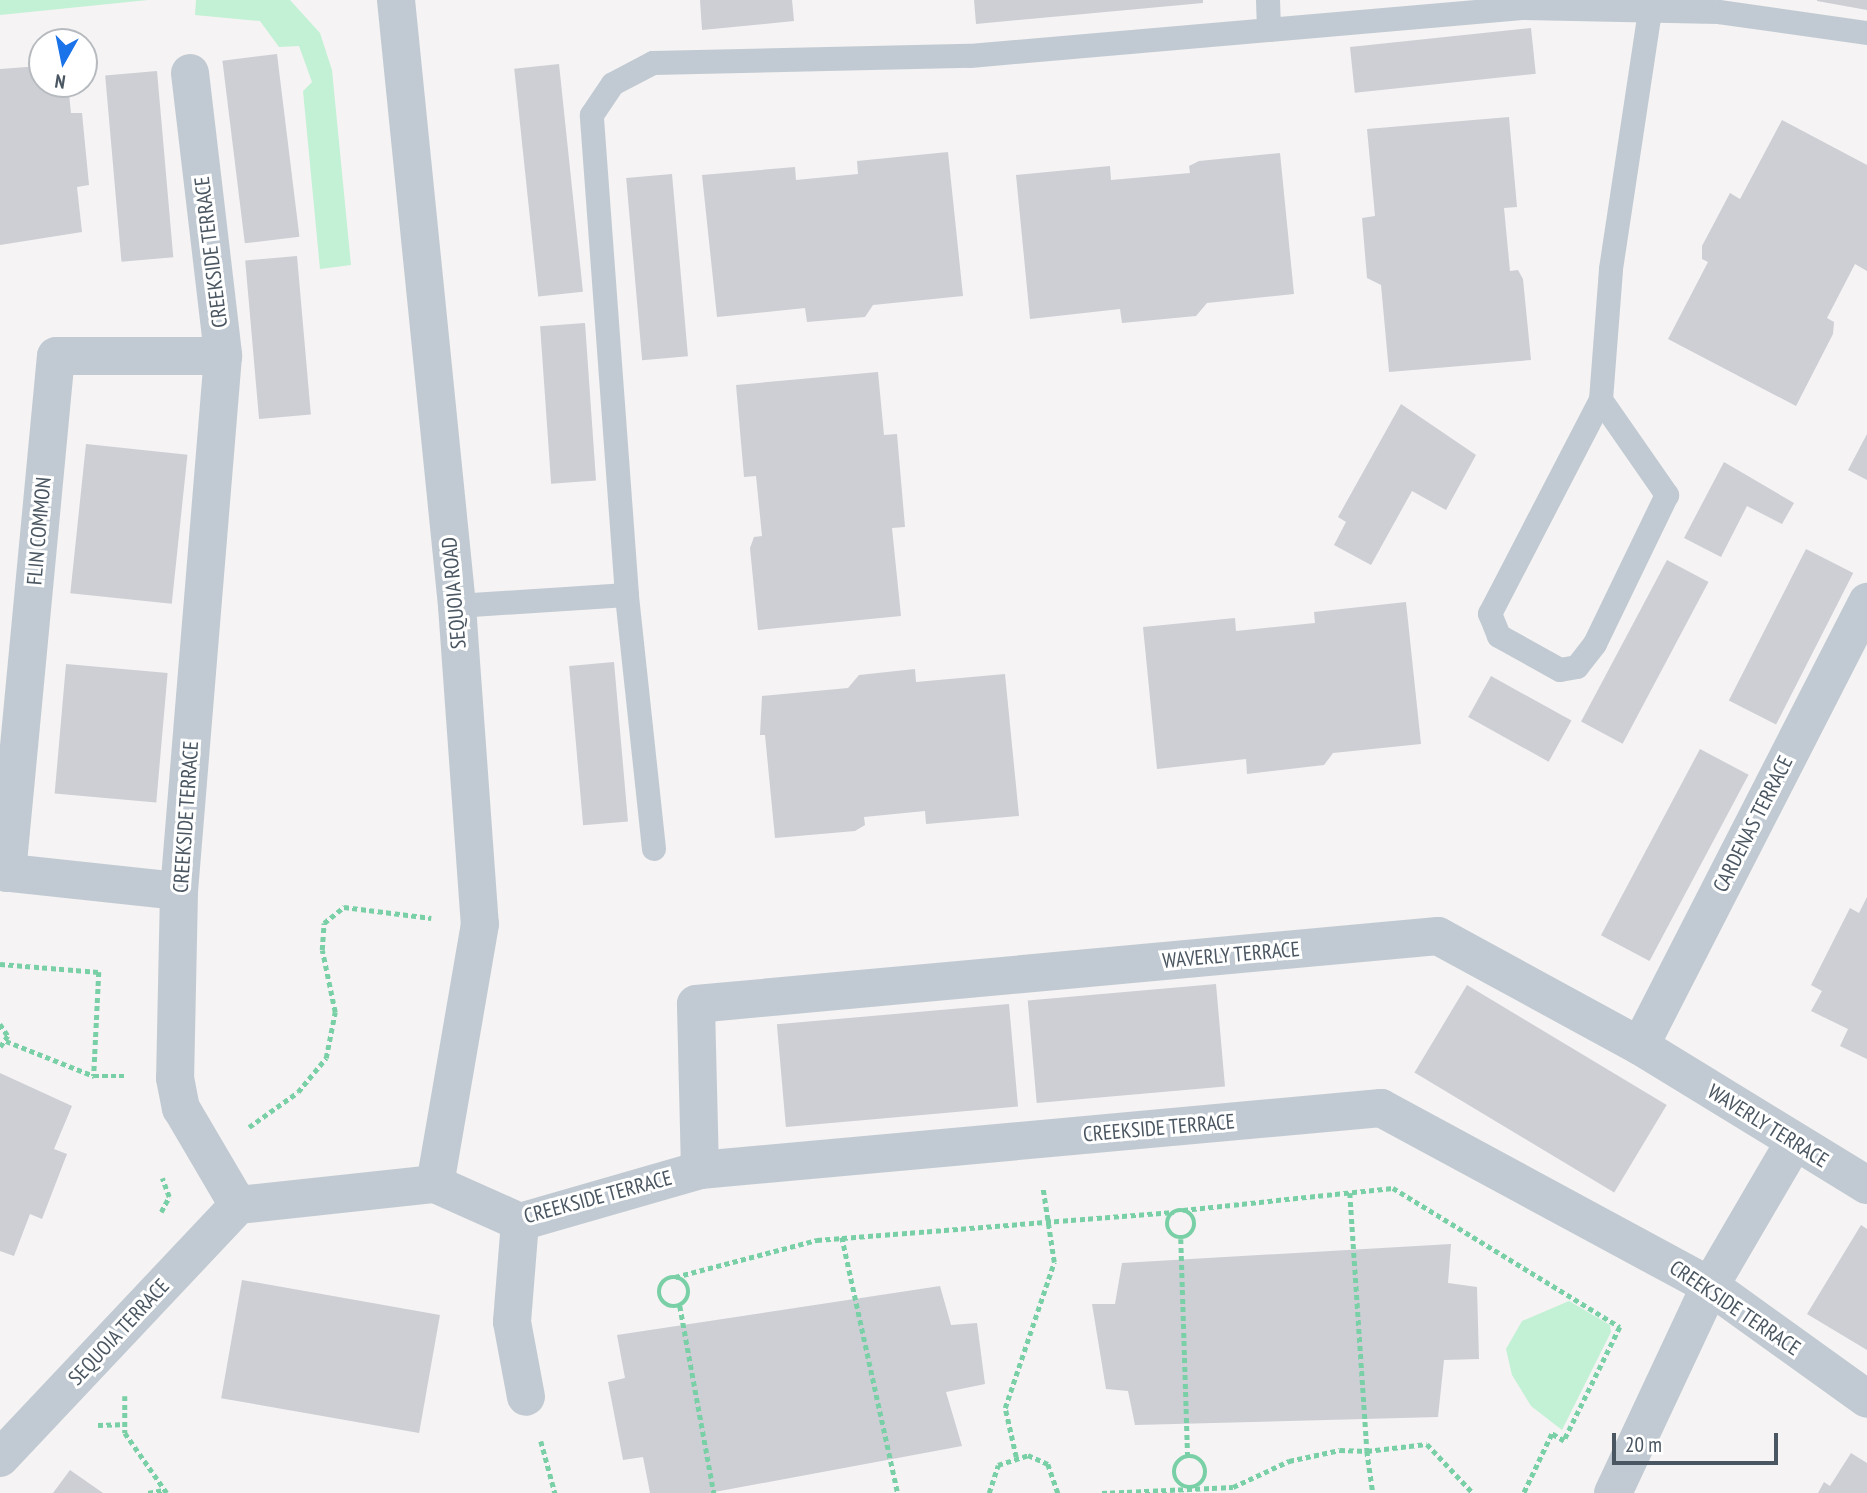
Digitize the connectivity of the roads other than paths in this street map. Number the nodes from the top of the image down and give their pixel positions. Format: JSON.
{"nodes":[{"id":1,"x":396,"y":0,"type":"edge"},
{"id":2,"x":1268,"y":0,"type":"edge"},
{"id":3,"x":1650,"y":11,"type":"junction"},
{"id":4,"x":1269,"y":30,"type":"junction"},
{"id":5,"x":1867,"y":33,"type":"edge"},
{"id":6,"x":190,"y":73,"type":"dead end"},
{"id":7,"x":223,"y":356,"type":"junction"},
{"id":8,"x":1601,"y":400,"type":"junction"},
{"id":9,"x":627,"y":595,"type":"junction"},
{"id":10,"x":1867,"y":602,"type":"edge"},
{"id":11,"x":457,"y":606,"type":"junction"},
{"id":12,"x":654,"y":849,"type":"dead end"},
{"id":13,"x":3,"y":872,"type":"edge"},
{"id":14,"x":179,"y":891,"type":"junction"},
{"id":15,"x":1640,"y":1046,"type":"junction"},
{"id":16,"x":1793,"y":1144,"type":"junction"},
{"id":17,"x":700,"y":1170,"type":"junction"},
{"id":18,"x":435,"y":1184,"type":"junction"},
{"id":19,"x":1867,"y":1185,"type":"edge"},
{"id":20,"x":238,"y":1205,"type":"junction"},
{"id":21,"x":520,"y":1222,"type":"junction"},
{"id":22,"x":1710,"y":1286,"type":"junction"},
{"id":23,"x":526,"y":1397,"type":"dead end"},
{"id":24,"x":1867,"y":1399,"type":"edge"},
{"id":25,"x":0,"y":1458,"type":"edge"},
{"id":26,"x":1613,"y":1493,"type":"edge"}],
"edges":[{"from":1,"to":11,"type":"street","name":"SEQUOIA ROAD"},
{"from":2,"to":4,"type":"lane"},
{"from":3,"to":4,"type":"lane"},
{"from":3,"to":5,"type":"lane"},
{"from":3,"to":8,"type":"lane"},
{"from":4,"to":9,"type":"lane"},
{"from":6,"to":7,"type":"street","name":"CREEKSIDE TERRACE"},
{"from":7,"to":13,"type":"street","name":"FLIN COMMON"},
{"from":7,"to":14,"type":"street","name":"CREEKSIDE TERRACE"},
{"from":8,"to":8,"type":"lane"},
{"from":9,"to":11,"type":"lane"},
{"from":9,"to":12,"type":"lane"},
{"from":10,"to":15,"type":"street","name":"CARDENAS TERRACE"},
{"from":11,"to":18,"type":"street","name":"SEQUOIA ROAD"},
{"from":13,"to":14,"type":"street"},
{"from":14,"to":20,"type":"street","name":"CREEKSIDE TERRACE"},
{"from":15,"to":16,"type":"street","name":"WAVERLY TERRACE"},
{"from":15,"to":17,"type":"street","name":"WAVERLY TERRACE"},
{"from":16,"to":19,"type":"street","name":"WAVERLY TERRACE"},
{"from":16,"to":22,"type":"street"},
{"from":17,"to":21,"type":"street","name":"CREEKSIDE TERRACE"},
{"from":17,"to":22,"type":"street","name":"CREEKSIDE TERRACE"},
{"from":18,"to":20,"type":"street"},
{"from":18,"to":21,"type":"street","name":"CREEKSIDE TERRACE"},
{"from":20,"to":25,"type":"street","name":"SEQUOIA TERRACE"},
{"from":21,"to":23,"type":"street"},
{"from":22,"to":24,"type":"street","name":"CREEKSIDE TERRACE"},
{"from":22,"to":26,"type":"street"}]}
